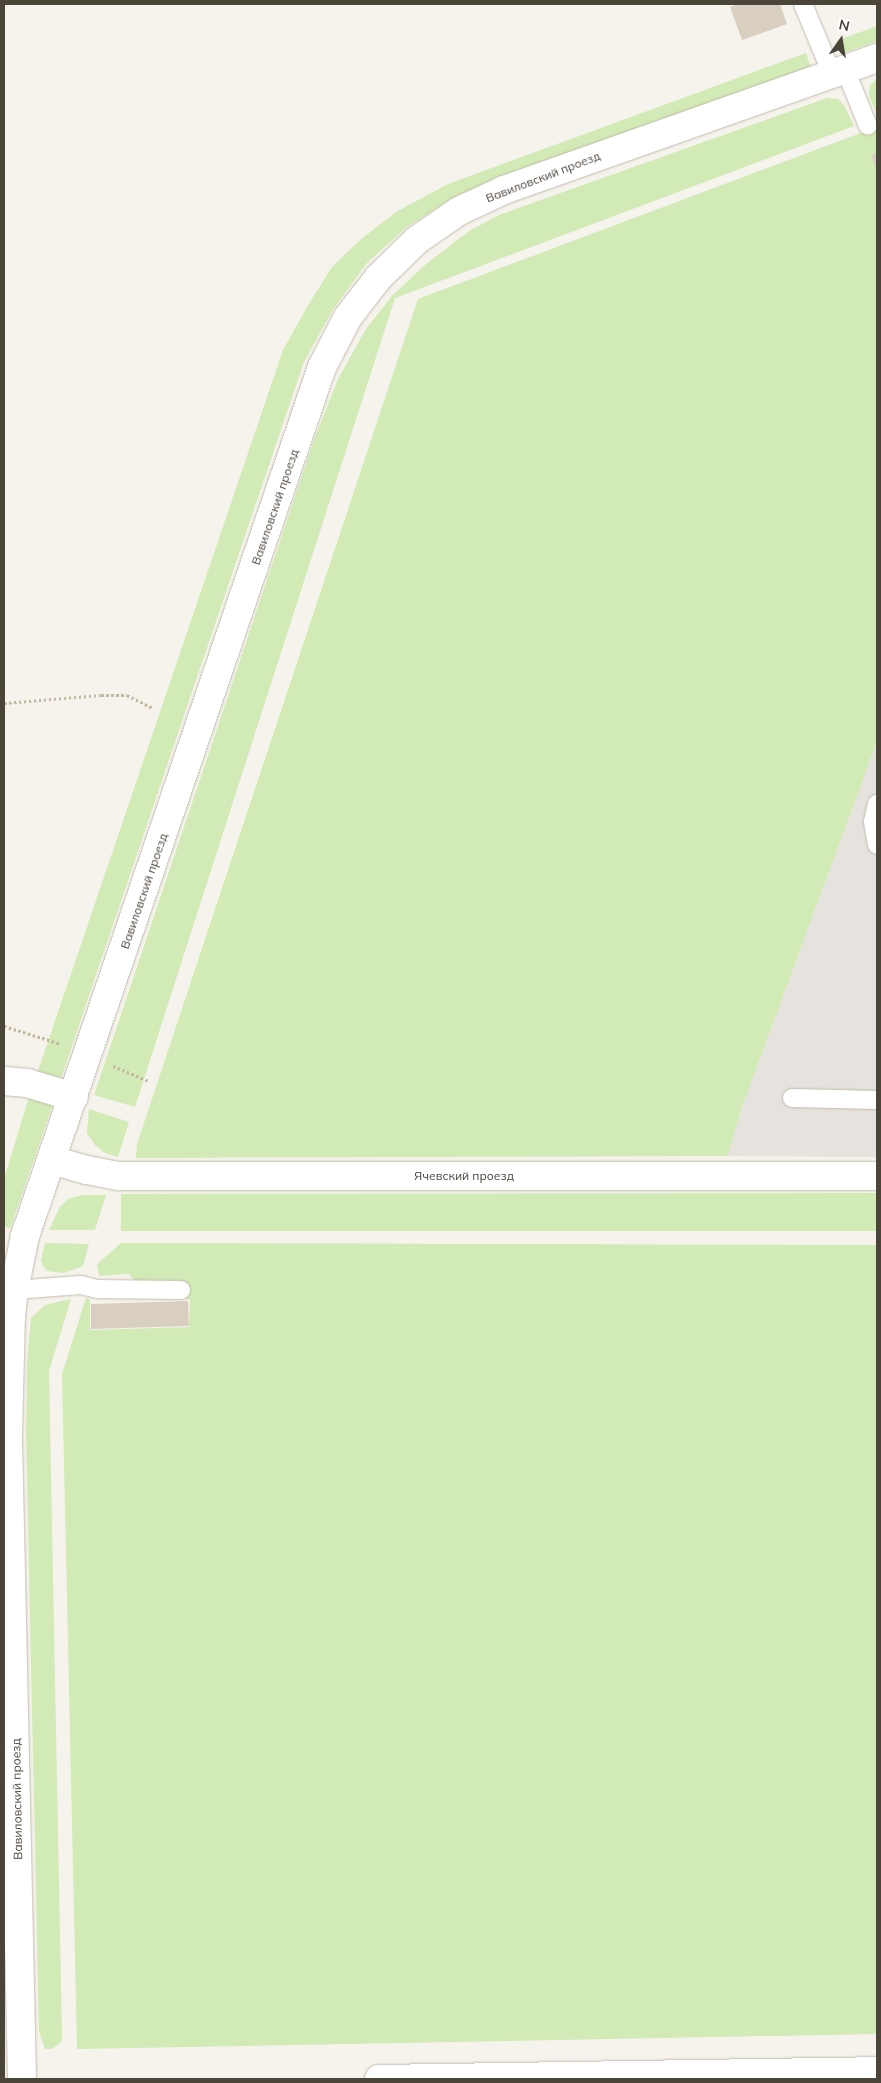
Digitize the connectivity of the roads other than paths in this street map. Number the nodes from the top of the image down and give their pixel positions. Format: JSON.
{"nodes":[{"id":1,"x":803,"y":4,"type":"edge"},
{"id":2,"x":877,"y":58,"type":"edge"},
{"id":3,"x":838,"y":72,"type":"junction"},
{"id":4,"x":868,"y":126,"type":"dead end"},
{"id":5,"x":877,"y":804,"type":"edge"},
{"id":6,"x":877,"y":845,"type":"edge"},
{"id":7,"x":4,"y":1081,"type":"edge"},
{"id":8,"x":74,"y":1096,"type":"junction"},
{"id":9,"x":792,"y":1098,"type":"dead end"},
{"id":10,"x":877,"y":1100,"type":"edge"},
{"id":11,"x":52,"y":1160,"type":"junction"},
{"id":12,"x":877,"y":1176,"type":"edge"},
{"id":13,"x":14,"y":1290,"type":"junction"},
{"id":14,"x":181,"y":1290,"type":"dead end"},
{"id":15,"x":877,"y":2071,"type":"edge"},
{"id":16,"x":22,"y":2079,"type":"edge"},
{"id":17,"x":379,"y":2079,"type":"edge"}],
"edges":[{"from":1,"to":3,"type":"lane"},
{"from":2,"to":3,"type":"street","name":"Вавиловский проезд"},
{"from":3,"to":4,"type":"lane"},
{"from":3,"to":8,"type":"street","name":"Вавиловский проезд"},
{"from":5,"to":6,"type":"lane"},
{"from":7,"to":8,"type":"street"},
{"from":8,"to":11,"type":"street","name":"Вавиловский проезд"},
{"from":9,"to":10,"type":"lane"},
{"from":11,"to":12,"type":"street","name":"Ячевский проезд"},
{"from":11,"to":13,"type":"street","name":"Вавиловский проезд"},
{"from":13,"to":14,"type":"lane"},
{"from":13,"to":16,"type":"street","name":"Вавиловский проезд"},
{"from":15,"to":17,"type":"street"}]}
